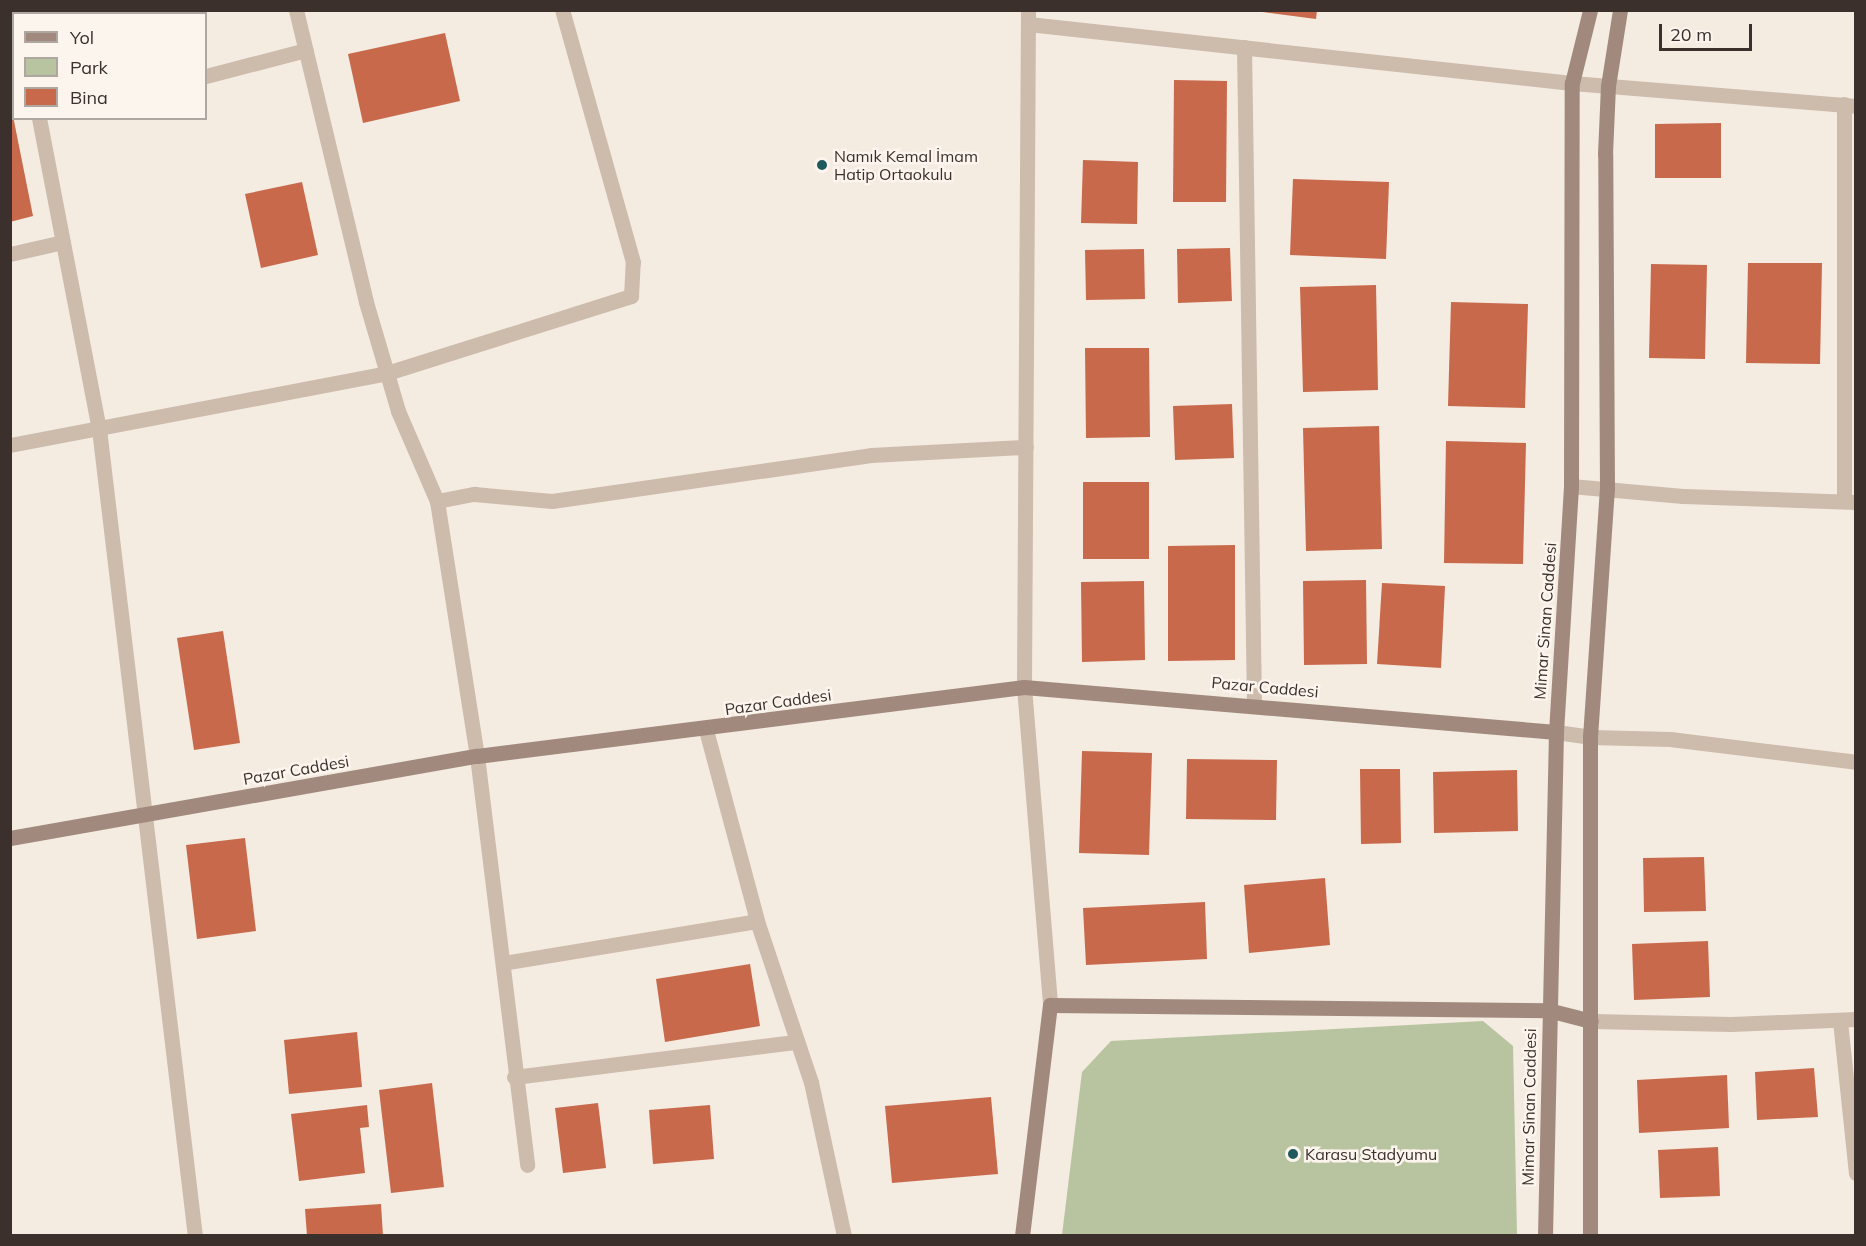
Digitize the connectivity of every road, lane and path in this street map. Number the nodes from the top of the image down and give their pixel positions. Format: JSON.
{"nodes":[{"id":1,"x":296,"y":10,"type":"edge"},
{"id":2,"x":562,"y":10,"type":"edge"},
{"id":3,"x":1590,"y":10,"type":"edge"},
{"id":4,"x":1620,"y":10,"type":"edge"},
{"id":5,"x":1028,"y":17,"type":"edge"},
{"id":6,"x":1244,"y":47,"type":"junction"},
{"id":7,"x":306,"y":50,"type":"junction"},
{"id":8,"x":207,"y":76,"type":"edge"},
{"id":9,"x":1572,"y":83,"type":"junction"},
{"id":10,"x":1608,"y":86,"type":"junction"},
{"id":11,"x":1850,"y":105,"type":"edge"},
{"id":12,"x":41,"y":120,"type":"edge"},
{"id":13,"x":63,"y":242,"type":"junction"},
{"id":14,"x":10,"y":254,"type":"edge"},
{"id":15,"x":387,"y":373,"type":"junction"},
{"id":16,"x":99,"y":429,"type":"junction"},
{"id":17,"x":10,"y":445,"type":"edge"},
{"id":18,"x":1026,"y":447,"type":"junction"},
{"id":19,"x":1571,"y":486,"type":"junction"},
{"id":20,"x":1607,"y":489,"type":"junction"},
{"id":21,"x":437,"y":501,"type":"junction"},
{"id":22,"x":1850,"y":502,"type":"edge"},
{"id":23,"x":1024,"y":687,"type":"junction"},
{"id":24,"x":1254,"y":703,"type":"junction"},
{"id":25,"x":706,"y":730,"type":"junction"},
{"id":26,"x":1556,"y":732,"type":"junction"},
{"id":27,"x":1590,"y":737,"type":"junction"},
{"id":28,"x":477,"y":756,"type":"junction"},
{"id":29,"x":1856,"y":762,"type":"edge"},
{"id":30,"x":145,"y":814,"type":"junction"},
{"id":31,"x":10,"y":838,"type":"edge"},
{"id":32,"x":757,"y":921,"type":"junction"},
{"id":33,"x":503,"y":963,"type":"junction"},
{"id":34,"x":1050,"y":1005,"type":"junction"},
{"id":35,"x":1548,"y":1010,"type":"junction"},
{"id":36,"x":1856,"y":1019,"type":"edge"},
{"id":37,"x":1591,"y":1021,"type":"junction"},
{"id":38,"x":1840,"y":1021,"type":"junction"},
{"id":39,"x":797,"y":1042,"type":"junction"},
{"id":40,"x":514,"y":1077,"type":"junction"},
{"id":41,"x":1855,"y":1156,"type":"edge"},
{"id":42,"x":527,"y":1165,"type":"dead end"},
{"id":43,"x":1856,"y":1173,"type":"edge"},
{"id":44,"x":195,"y":1236,"type":"edge"},
{"id":45,"x":844,"y":1236,"type":"edge"},
{"id":46,"x":1022,"y":1236,"type":"edge"},
{"id":47,"x":1545,"y":1236,"type":"edge"},
{"id":48,"x":1590,"y":1236,"type":"edge"}],
"edges":[{"from":1,"to":7,"type":"street"},
{"from":2,"to":15,"type":"street"},
{"from":3,"to":9,"type":"main road","name":"Mimar Sinan Caddesi"},
{"from":4,"to":10,"type":"main road"},
{"from":5,"to":6,"type":"street"},
{"from":5,"to":18,"type":"street"},
{"from":6,"to":9,"type":"street"},
{"from":6,"to":24,"type":"street"},
{"from":7,"to":8,"type":"street"},
{"from":7,"to":15,"type":"street"},
{"from":9,"to":10,"type":"street"},
{"from":9,"to":19,"type":"main road","name":"Mimar Sinan Caddesi"},
{"from":10,"to":11,"type":"street"},
{"from":10,"to":20,"type":"main road"},
{"from":11,"to":22,"type":"street"},
{"from":12,"to":13,"type":"street"},
{"from":13,"to":14,"type":"street"},
{"from":13,"to":16,"type":"street"},
{"from":15,"to":16,"type":"street"},
{"from":15,"to":21,"type":"street"},
{"from":16,"to":17,"type":"street"},
{"from":16,"to":30,"type":"street"},
{"from":18,"to":21,"type":"street"},
{"from":18,"to":23,"type":"street"},
{"from":19,"to":20,"type":"street"},
{"from":19,"to":26,"type":"main road","name":"Mimar Sinan Caddesi"},
{"from":20,"to":22,"type":"street"},
{"from":20,"to":27,"type":"main road"},
{"from":21,"to":28,"type":"street"},
{"from":23,"to":24,"type":"main road","name":"Pazar Caddesi"},
{"from":23,"to":25,"type":"main road","name":"Pazar Caddesi"},
{"from":23,"to":34,"type":"street"},
{"from":24,"to":26,"type":"main road","name":"Pazar Caddesi"},
{"from":25,"to":28,"type":"main road","name":"Pazar Caddesi"},
{"from":25,"to":32,"type":"street"},
{"from":26,"to":27,"type":"street"},
{"from":26,"to":35,"type":"main road","name":"Mimar Sinan Caddesi"},
{"from":27,"to":29,"type":"street"},
{"from":27,"to":37,"type":"main road"},
{"from":28,"to":30,"type":"main road","name":"Pazar Caddesi"},
{"from":28,"to":33,"type":"street"},
{"from":30,"to":31,"type":"main road","name":"Pazar Caddesi"},
{"from":30,"to":44,"type":"street"},
{"from":32,"to":33,"type":"street"},
{"from":32,"to":39,"type":"street"},
{"from":33,"to":40,"type":"street"},
{"from":34,"to":35,"type":"main road"},
{"from":34,"to":46,"type":"main road"},
{"from":35,"to":37,"type":"main road"},
{"from":35,"to":47,"type":"main road","name":"Mimar Sinan Caddesi"},
{"from":36,"to":38,"type":"street"},
{"from":37,"to":38,"type":"street"},
{"from":37,"to":48,"type":"main road"},
{"from":38,"to":41,"type":"street"},
{"from":39,"to":40,"type":"street"},
{"from":39,"to":45,"type":"street"},
{"from":40,"to":42,"type":"street"},
{"from":41,"to":43,"type":"street"}]}
